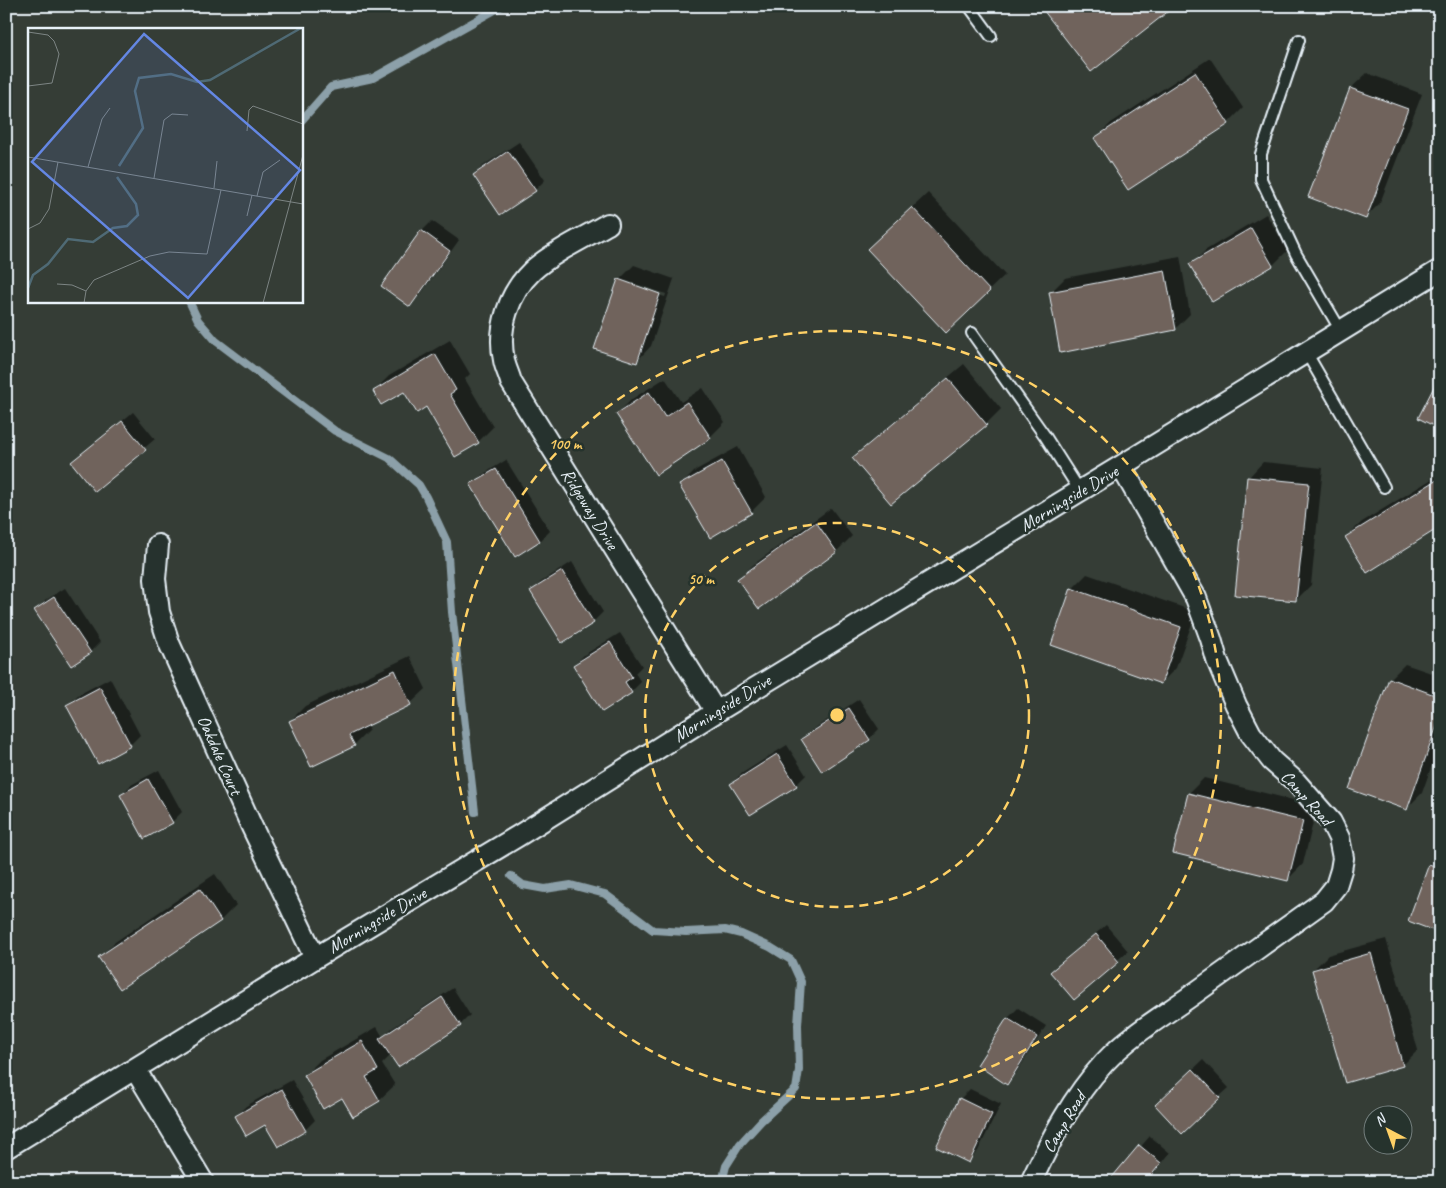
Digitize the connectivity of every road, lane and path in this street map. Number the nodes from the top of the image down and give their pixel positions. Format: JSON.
{"nodes":[{"id":1,"x":970,"y":6,"type":"edge"},
{"id":2,"x":991,"y":36,"type":"dead end"},
{"id":3,"x":1299,"y":40,"type":"dead end"},
{"id":4,"x":608,"y":224,"type":"dead end"},
{"id":5,"x":1440,"y":270,"type":"edge"},
{"id":6,"x":1341,"y":331,"type":"junction"},
{"id":7,"x":972,"y":333,"type":"dead end"},
{"id":8,"x":1306,"y":352,"type":"junction"},
{"id":9,"x":1121,"y":466,"type":"junction"},
{"id":10,"x":1384,"y":487,"type":"dead end"},
{"id":11,"x":1080,"y":491,"type":"junction"},
{"id":12,"x":158,"y":545,"type":"dead end"},
{"id":13,"x":716,"y":712,"type":"junction"},
{"id":14,"x":315,"y":958,"type":"junction"},
{"id":15,"x":135,"y":1070,"type":"junction"},
{"id":16,"x":6,"y":1148,"type":"edge"},
{"id":17,"x":203,"y":1182,"type":"edge"},
{"id":18,"x":1031,"y":1182,"type":"edge"}],
"edges":[{"from":1,"to":2,"type":"lane"},
{"from":3,"to":6,"type":"lane"},
{"from":4,"to":13,"type":"street","name":"Ridgeway Drive"},
{"from":5,"to":6,"type":"street","name":"Morningside Drive"},
{"from":6,"to":8,"type":"street","name":"Morningside Drive"},
{"from":7,"to":11,"type":"lane"},
{"from":8,"to":9,"type":"street","name":"Morningside Drive"},
{"from":8,"to":10,"type":"lane"},
{"from":9,"to":11,"type":"street","name":"Morningside Drive"},
{"from":9,"to":18,"type":"street","name":"Camp Road"},
{"from":11,"to":13,"type":"street","name":"Morningside Drive"},
{"from":12,"to":14,"type":"street","name":"Oakdale Court"},
{"from":13,"to":14,"type":"street","name":"Morningside Drive"},
{"from":14,"to":15,"type":"street","name":"Morningside Drive"},
{"from":15,"to":16,"type":"street","name":"Morningside Drive"},
{"from":15,"to":17,"type":"street"}]}
